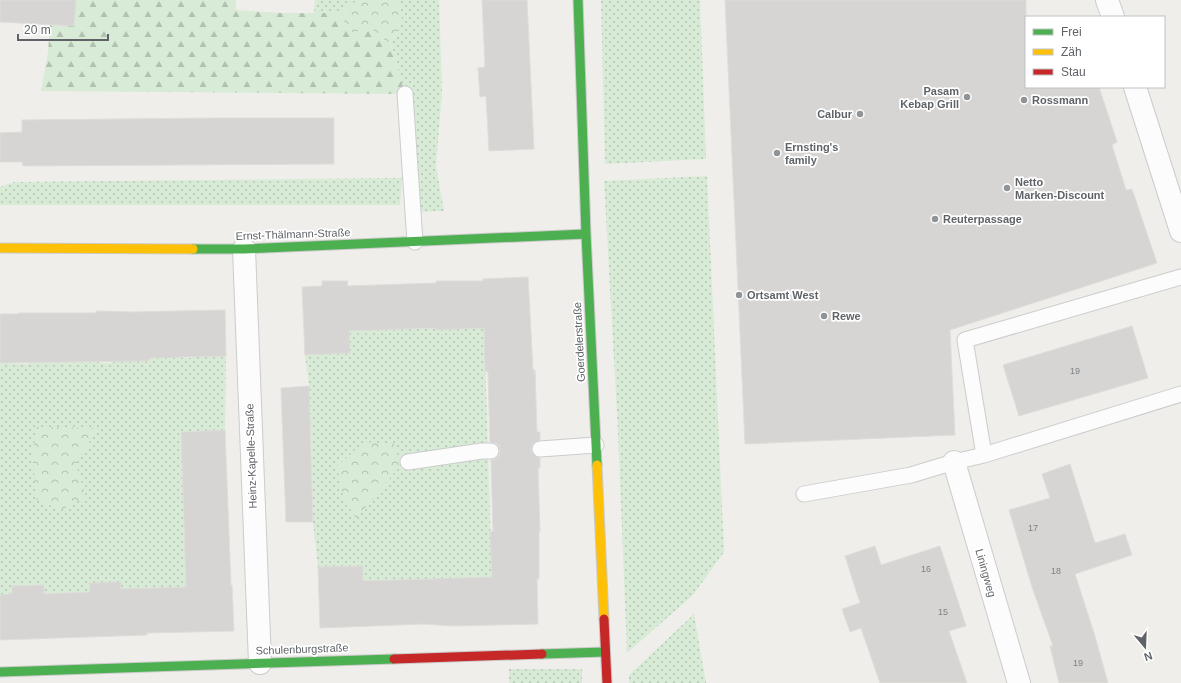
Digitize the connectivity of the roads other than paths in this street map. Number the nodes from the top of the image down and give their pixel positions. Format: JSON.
{"nodes":[{"id":1,"x":578,"y":0,"type":"edge"},
{"id":2,"x":1107,"y":0,"type":"edge"},
{"id":3,"x":1113,"y":16,"type":"edge"},
{"id":4,"x":1135,"y":88,"type":"edge"},
{"id":5,"x":406,"y":94,"type":"dead end"},
{"id":6,"x":1181,"y":231,"type":"edge"},
{"id":7,"x":586,"y":234,"type":"junction"},
{"id":8,"x":415,"y":242,"type":"junction"},
{"id":9,"x":0,"y":248,"type":"edge"},
{"id":10,"x":244,"y":248,"type":"junction"},
{"id":11,"x":1181,"y":277,"type":"edge"},
{"id":12,"x":1181,"y":394,"type":"edge"},
{"id":13,"x":596,"y":445,"type":"junction"},
{"id":14,"x":540,"y":449,"type":"dead end"},
{"id":15,"x":491,"y":451,"type":"dead end"},
{"id":16,"x":984,"y":455,"type":"junction"},
{"id":17,"x":408,"y":462,"type":"dead end"},
{"id":18,"x":954,"y":462,"type":"junction"},
{"id":19,"x":804,"y":494,"type":"dead end"},
{"id":20,"x":605,"y":652,"type":"junction"},
{"id":21,"x":260,"y":663,"type":"junction"},
{"id":22,"x":0,"y":672,"type":"edge"},
{"id":23,"x":88,"y":676,"type":"edge"},
{"id":24,"x":607,"y":683,"type":"edge"},
{"id":25,"x":1018,"y":683,"type":"edge"}],
"edges":[{"from":1,"to":7,"type":"street","name":"Goerdelerstraße"},
{"from":2,"to":3,"type":"street"},
{"from":4,"to":6,"type":"street"},
{"from":5,"to":8,"type":"lane"},
{"from":7,"to":8,"type":"street","name":"Ernst-Thälmann-Straße"},
{"from":7,"to":13,"type":"street","name":"Goerdelerstraße"},
{"from":8,"to":10,"type":"street","name":"Ernst-Thälmann-Straße"},
{"from":9,"to":10,"type":"street","name":"Ernst-Thälmann-Straße"},
{"from":10,"to":21,"type":"street","name":"Heinz-Kapelle-Straße"},
{"from":11,"to":16,"type":"lane"},
{"from":12,"to":16,"type":"lane"},
{"from":13,"to":14,"type":"lane"},
{"from":13,"to":20,"type":"street","name":"Goerdelerstraße"},
{"from":15,"to":17,"type":"lane"},
{"from":16,"to":18,"type":"lane"},
{"from":18,"to":19,"type":"lane"},
{"from":18,"to":25,"type":"street","name":"Liningweg"},
{"from":20,"to":21,"type":"street","name":"Schulenburgstraße"},
{"from":20,"to":24,"type":"street","name":"Goerdelerstraße"},
{"from":21,"to":23,"type":"street","name":"Schulenburgstraße"},
{"from":22,"to":23,"type":"street","name":"Schulenburgstraße"}]}
